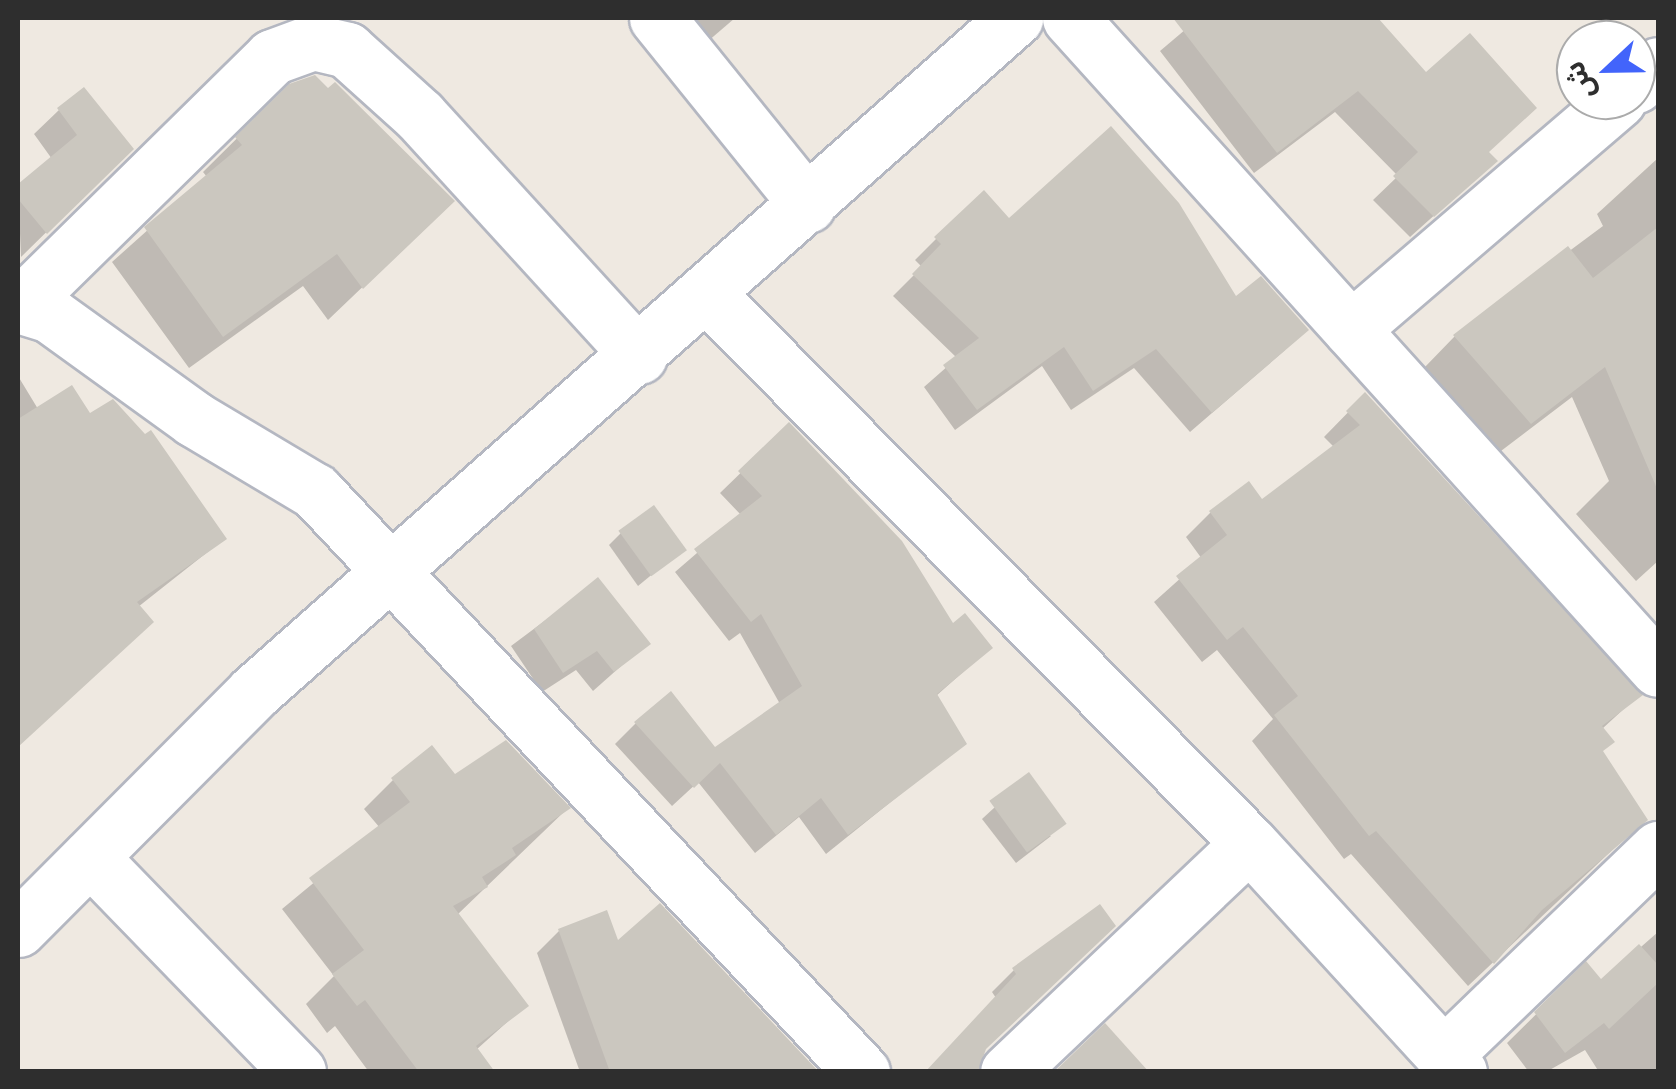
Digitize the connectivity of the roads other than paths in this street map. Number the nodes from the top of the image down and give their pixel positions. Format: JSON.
{"nodes":[{"id":1,"x":657,"y":18,"type":"edge"},
{"id":2,"x":1015,"y":18,"type":"edge"},
{"id":3,"x":1070,"y":18,"type":"edge"},
{"id":4,"x":1595,"y":120,"type":"edge"},
{"id":5,"x":808,"y":205,"type":"junction"},
{"id":6,"x":708,"y":295,"type":"junction"},
{"id":7,"x":19,"y":305,"type":"edge"},
{"id":8,"x":1350,"y":329,"type":"junction"},
{"id":9,"x":639,"y":356,"type":"junction"},
{"id":10,"x":390,"y":576,"type":"junction"},
{"id":11,"x":1658,"y":670,"type":"edge"},
{"id":12,"x":1249,"y":843,"type":"junction"},
{"id":13,"x":1658,"y":849,"type":"edge"},
{"id":14,"x":90,"y":858,"type":"junction"},
{"id":15,"x":18,"y":929,"type":"edge"},
{"id":16,"x":1452,"y":1063,"type":"edge"},
{"id":17,"x":298,"y":1072,"type":"edge"},
{"id":18,"x":862,"y":1072,"type":"edge"},
{"id":19,"x":1008,"y":1072,"type":"edge"}],
"edges":[{"from":1,"to":5,"type":"street"},
{"from":2,"to":5,"type":"street"},
{"from":3,"to":8,"type":"street"},
{"from":4,"to":8,"type":"street"},
{"from":5,"to":6,"type":"street"},
{"from":6,"to":9,"type":"street"},
{"from":6,"to":12,"type":"street"},
{"from":7,"to":9,"type":"street"},
{"from":7,"to":10,"type":"street"},
{"from":8,"to":11,"type":"street"},
{"from":9,"to":10,"type":"street"},
{"from":10,"to":14,"type":"street"},
{"from":10,"to":18,"type":"street"},
{"from":12,"to":16,"type":"street"},
{"from":12,"to":19,"type":"street"},
{"from":13,"to":16,"type":"street"},
{"from":14,"to":15,"type":"street"},
{"from":14,"to":17,"type":"street"}]}
